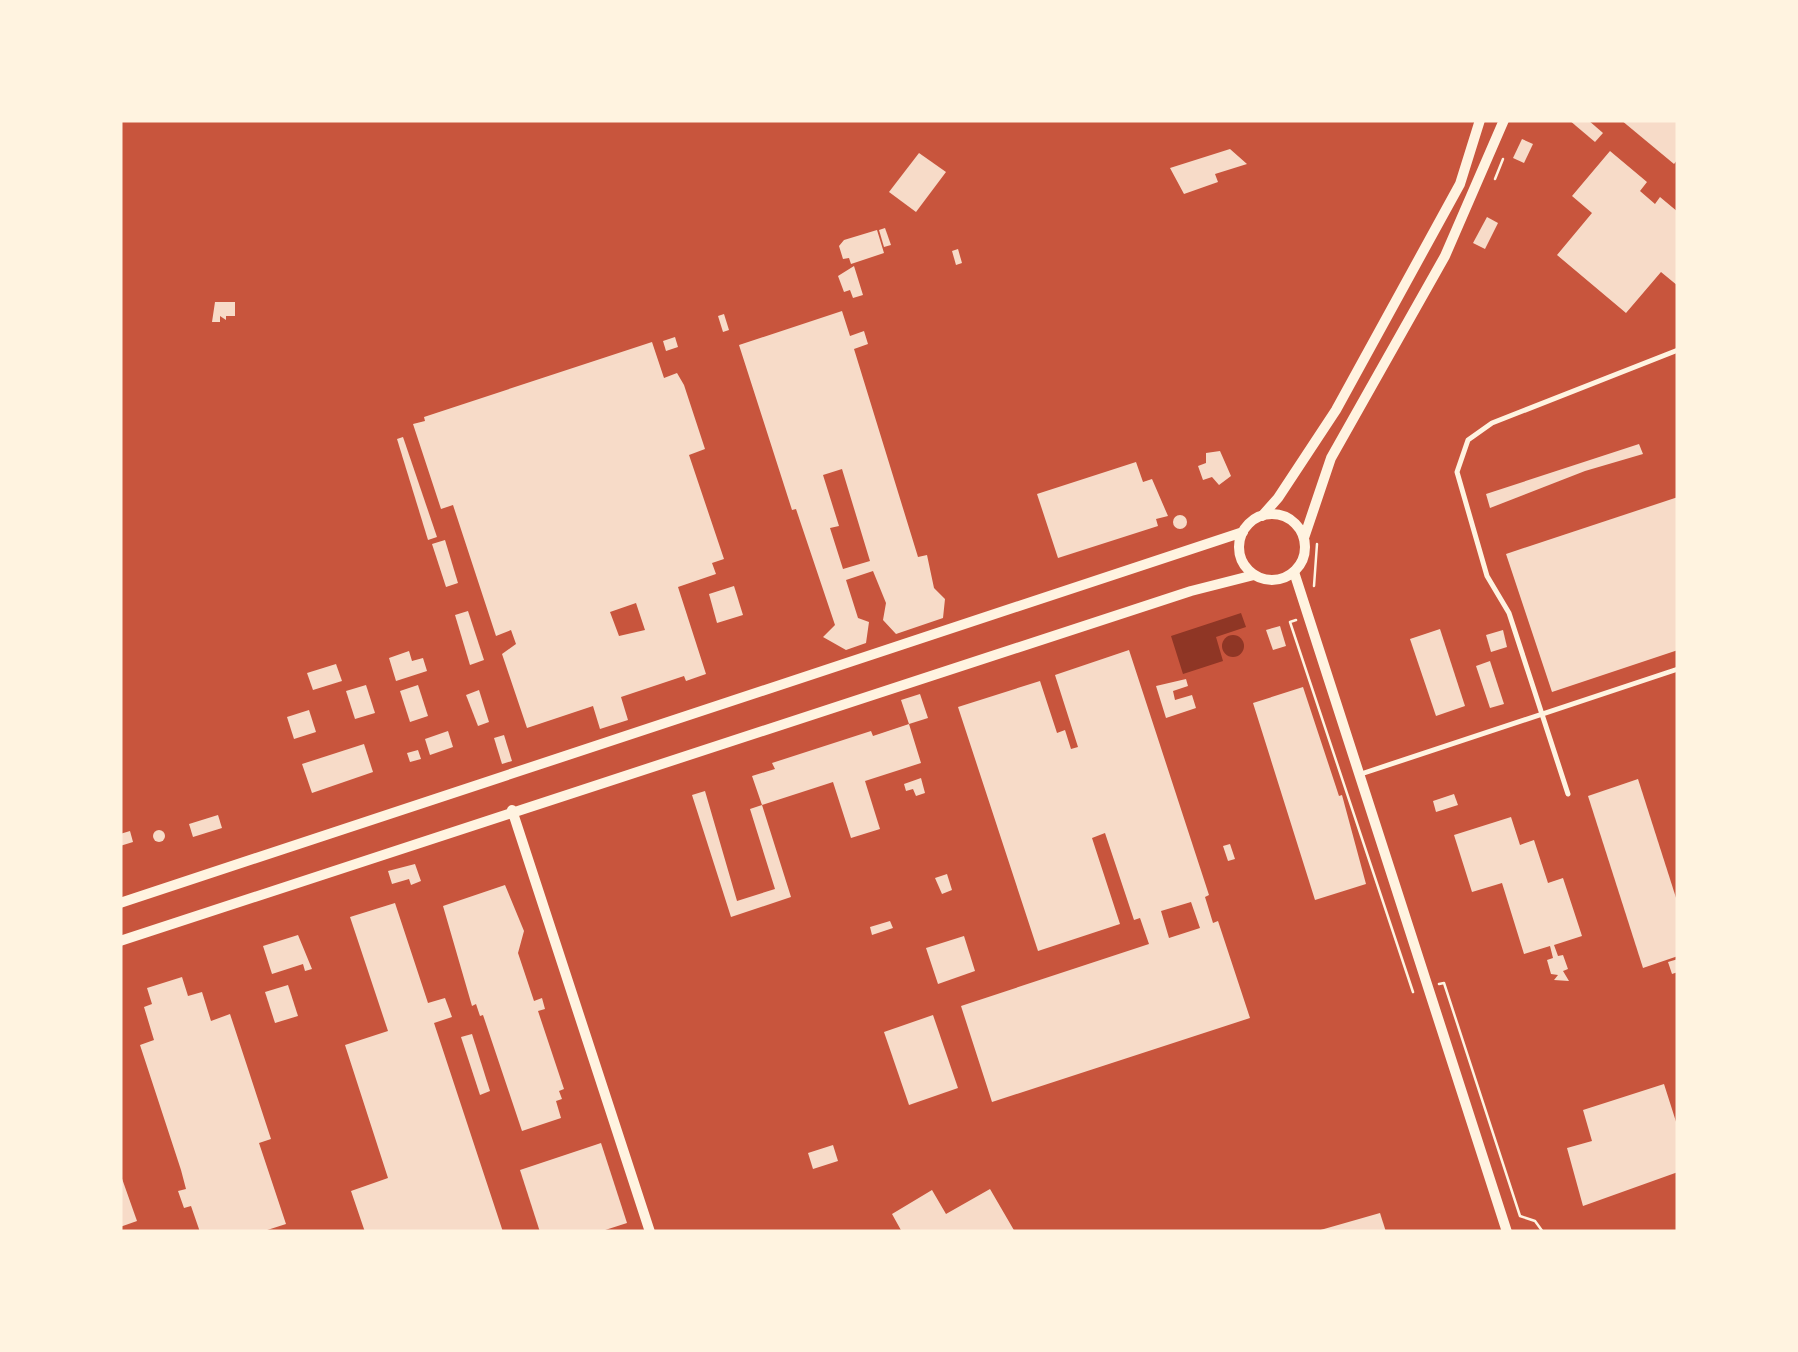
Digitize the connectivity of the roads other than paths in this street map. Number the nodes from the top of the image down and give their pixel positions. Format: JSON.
{"nodes":[{"id":1,"x":1480,"y":120,"type":"edge"},
{"id":2,"x":1506,"y":124,"type":"edge"},
{"id":3,"x":1678,"y":350,"type":"edge"},
{"id":4,"x":1262,"y":516,"type":"junction"},
{"id":5,"x":1243,"y":532,"type":"junction"},
{"id":6,"x":1304,"y":538,"type":"junction"},
{"id":7,"x":1294,"y":572,"type":"junction"},
{"id":8,"x":1254,"y":575,"type":"junction"},
{"id":9,"x":1678,"y":669,"type":"edge"},
{"id":10,"x":1541,"y":714,"type":"junction"},
{"id":11,"x":1358,"y":775,"type":"junction"},
{"id":12,"x":1568,"y":794,"type":"dead end"},
{"id":13,"x":512,"y":810,"type":"junction"},
{"id":14,"x":120,"y":903,"type":"edge"},
{"id":15,"x":120,"y":941,"type":"edge"},
{"id":16,"x":650,"y":1232,"type":"edge"},
{"id":17,"x":1507,"y":1232,"type":"edge"}],
"edges":[{"from":1,"to":4,"type":"street"},
{"from":2,"to":6,"type":"street"},
{"from":3,"to":10,"type":"lane"},
{"from":4,"to":5,"type":"street"},
{"from":4,"to":6,"type":"street"},
{"from":5,"to":8,"type":"street"},
{"from":5,"to":14,"type":"street"},
{"from":6,"to":7,"type":"street"},
{"from":7,"to":8,"type":"street"},
{"from":7,"to":11,"type":"street"},
{"from":8,"to":13,"type":"street"},
{"from":9,"to":10,"type":"lane"},
{"from":10,"to":11,"type":"lane"},
{"from":10,"to":12,"type":"lane"},
{"from":11,"to":17,"type":"street"},
{"from":13,"to":15,"type":"street"},
{"from":13,"to":16,"type":"street"}]}
